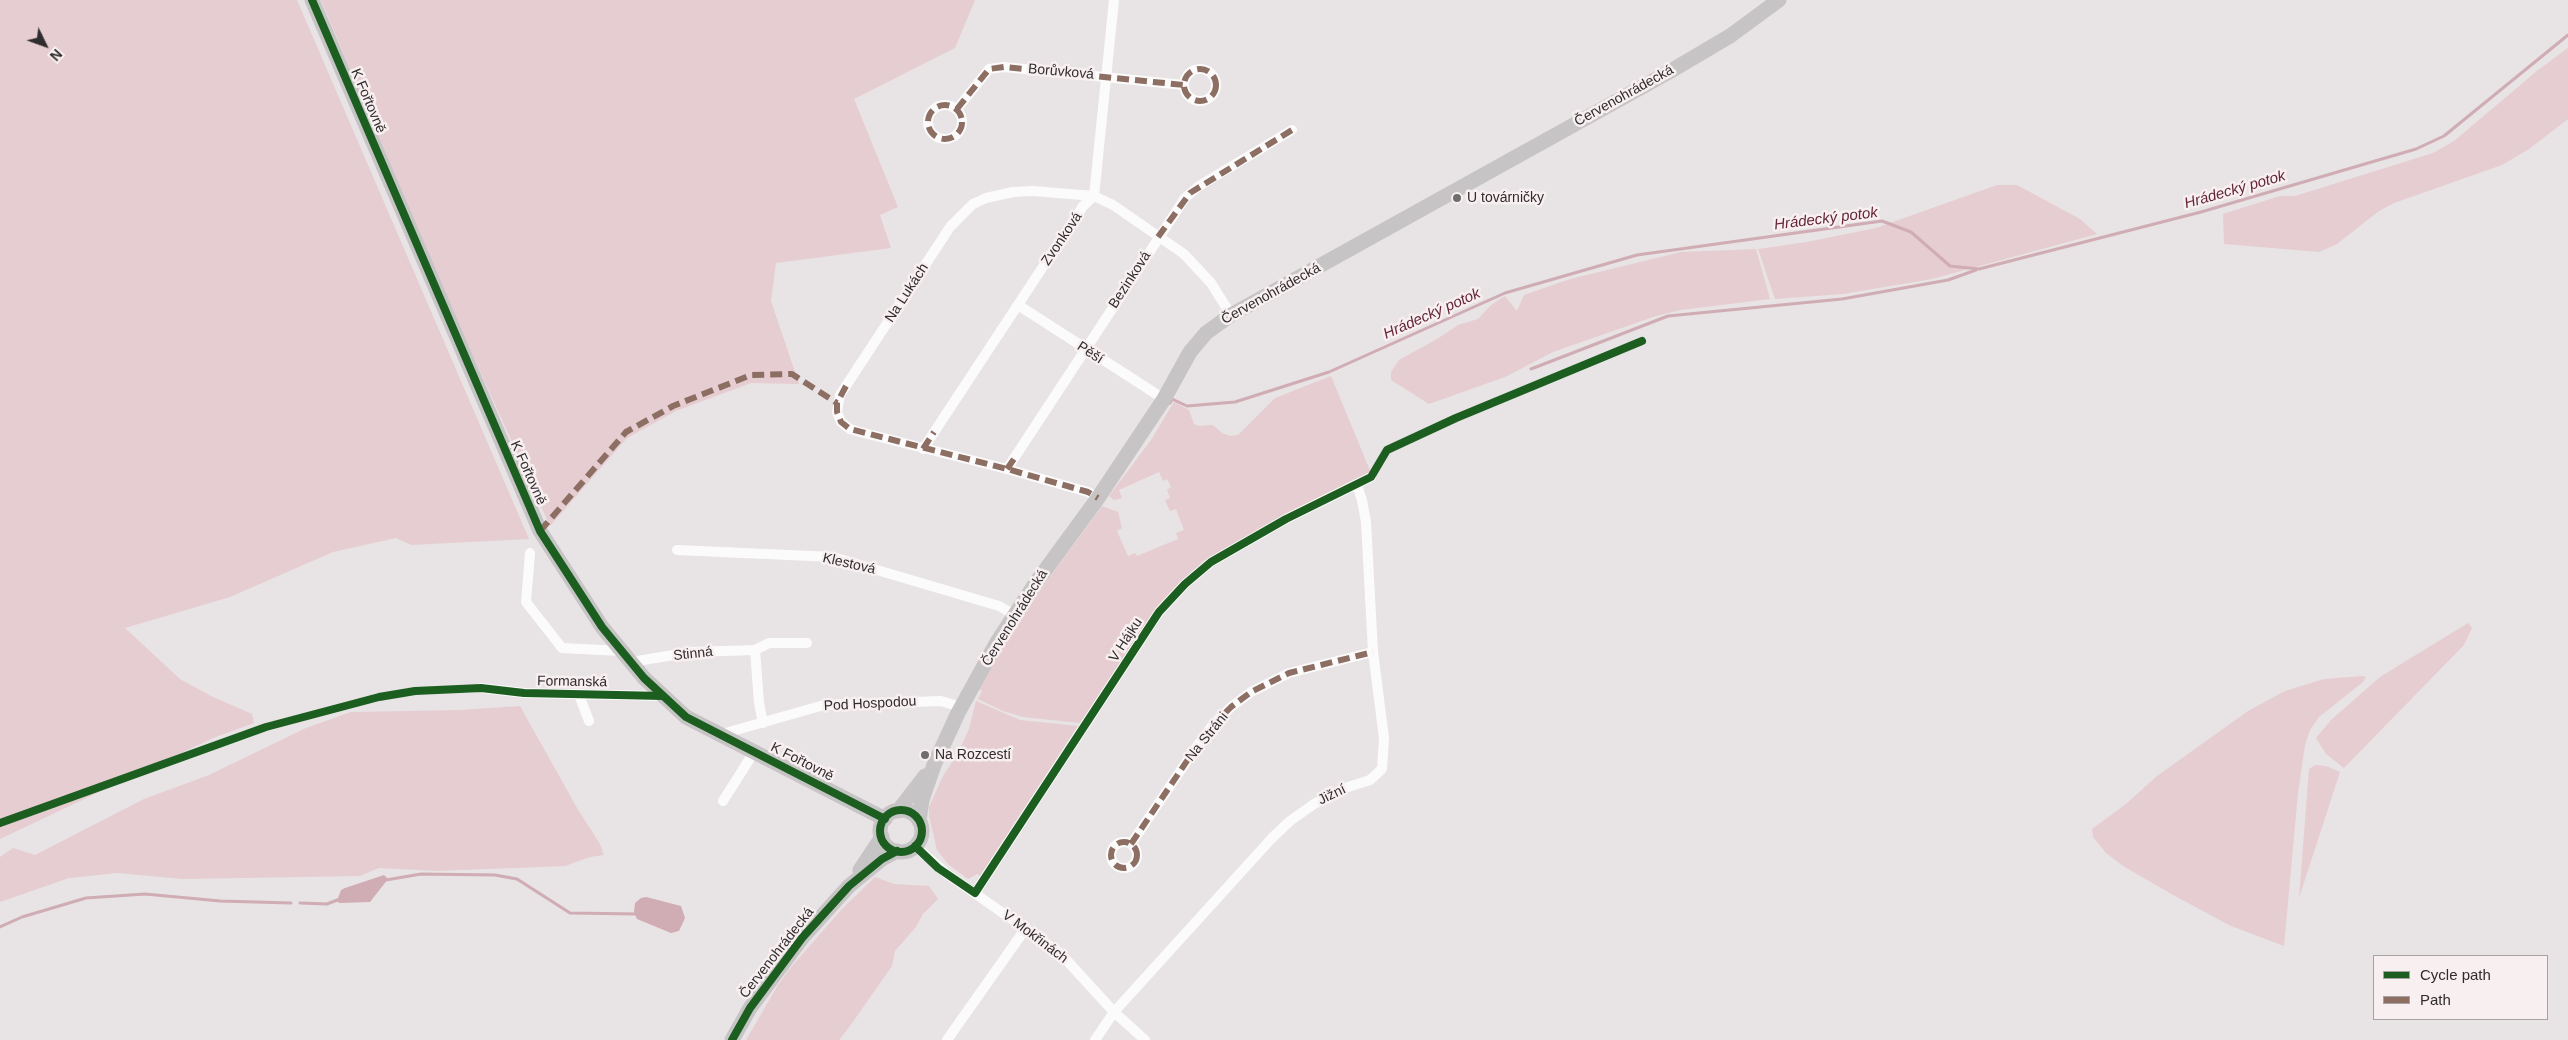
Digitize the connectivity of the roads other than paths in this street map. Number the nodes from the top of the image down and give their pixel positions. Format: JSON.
{"nodes":[{"id":1,"x":312,"y":0,"type":"edge"},
{"id":2,"x":1114,"y":0,"type":"edge"},
{"id":3,"x":1780,"y":0,"type":"edge"},
{"id":4,"x":1106,"y":76,"type":"junction"},
{"id":5,"x":1184,"y":85,"type":"dead end"},
{"id":6,"x":957,"y":109,"type":"dead end"},
{"id":7,"x":1292,"y":130,"type":"dead end"},
{"id":8,"x":1094,"y":196,"type":"junction"},
{"id":9,"x":1158,"y":237,"type":"junction"},
{"id":10,"x":1018,"y":305,"type":"junction"},
{"id":11,"x":1231,"y":315,"type":"junction"},
{"id":12,"x":1084,"y":349,"type":"junction"},
{"id":13,"x":1164,"y":399,"type":"junction"},
{"id":14,"x":923,"y":449,"type":"junction"},
{"id":15,"x":1007,"y":469,"type":"junction"},
{"id":16,"x":1371,"y":478,"type":"dead end"},
{"id":17,"x":1357,"y":485,"type":"junction"},
{"id":18,"x":1098,"y":498,"type":"junction"},
{"id":19,"x":677,"y":550,"type":"dead end"},
{"id":20,"x":530,"y":553,"type":"dead end"},
{"id":21,"x":1014,"y":615,"type":"junction"},
{"id":22,"x":807,"y":643,"type":"dead end"},
{"id":23,"x":755,"y":650,"type":"junction"},
{"id":24,"x":1373,"y":652,"type":"junction"},
{"id":25,"x":627,"y":657,"type":"junction"},
{"id":26,"x":481,"y":688,"type":"dead end"},
{"id":27,"x":579,"y":695,"type":"junction"},
{"id":28,"x":663,"y":696,"type":"junction"},
{"id":29,"x":961,"y":707,"type":"junction"},
{"id":30,"x":589,"y":721,"type":"dead end"},
{"id":31,"x":763,"y":723,"type":"junction"},
{"id":32,"x":722,"y":734,"type":"junction"},
{"id":33,"x":754,"y":752,"type":"junction"},
{"id":34,"x":934,"y":765,"type":"junction"},
{"id":35,"x":723,"y":801,"type":"dead end"},
{"id":36,"x":891,"y":815,"type":"junction"},
{"id":37,"x":919,"y":821,"type":"junction"},
{"id":38,"x":882,"y":837,"type":"junction"},
{"id":39,"x":1131,"y":844,"type":"dead end"},
{"id":40,"x":915,"y":846,"type":"junction"},
{"id":41,"x":897,"y":851,"type":"junction"},
{"id":42,"x":849,"y":886,"type":"junction"},
{"id":43,"x":975,"y":893,"type":"junction"},
{"id":44,"x":1026,"y":928,"type":"junction"},
{"id":45,"x":1114,"y":1012,"type":"junction"},
{"id":46,"x":732,"y":1040,"type":"edge"},
{"id":47,"x":947,"y":1040,"type":"edge"},
{"id":48,"x":1095,"y":1040,"type":"edge"},
{"id":49,"x":1146,"y":1040,"type":"edge"}],
"edges":[{"from":1,"to":25,"type":"street","name":"K Fořtovně"},
{"from":2,"to":4,"type":"street"},
{"from":3,"to":11,"type":"street","name":"Červenohrádecká"},
{"from":4,"to":5,"type":"street","name":"Borůvková"},
{"from":4,"to":6,"type":"street","name":"Borůvková"},
{"from":4,"to":8,"type":"street"},
{"from":7,"to":9,"type":"street","name":"Bezinková"},
{"from":8,"to":9,"type":"street","name":"Na Lukách"},
{"from":8,"to":10,"type":"street","name":"Zvonková"},
{"from":8,"to":14,"type":"street","name":"Na Lukách"},
{"from":9,"to":11,"type":"street","name":"Na Lukách"},
{"from":9,"to":12,"type":"street","name":"Bezinková"},
{"from":10,"to":12,"type":"street","name":"Pěší"},
{"from":10,"to":14,"type":"street","name":"Zvonková"},
{"from":11,"to":13,"type":"street","name":"Červenohrádecká"},
{"from":12,"to":13,"type":"street","name":"Pěší"},
{"from":12,"to":15,"type":"street","name":"Bezinková"},
{"from":13,"to":18,"type":"street","name":"Červenohrádecká"},
{"from":14,"to":15,"type":"street","name":"Na Lukách"},
{"from":15,"to":18,"type":"street","name":"Na Lukách"},
{"from":16,"to":17,"type":"street","name":"V Hájku"},
{"from":17,"to":24,"type":"street","name":"Jižní"},
{"from":17,"to":43,"type":"street","name":"V Hájku"},
{"from":18,"to":21,"type":"street","name":"Červenohrádecká"},
{"from":19,"to":21,"type":"street","name":"Klestová"},
{"from":20,"to":25,"type":"street"},
{"from":21,"to":29,"type":"street","name":"Červenohrádecká"},
{"from":22,"to":23,"type":"street","name":"Stinná"},
{"from":23,"to":25,"type":"street","name":"Stinná"},
{"from":23,"to":31,"type":"street"},
{"from":24,"to":39,"type":"street","name":"Na Stráni"},
{"from":24,"to":45,"type":"street","name":"Jižní"},
{"from":25,"to":28,"type":"street","name":"K Fořtovně"},
{"from":26,"to":27,"type":"street","name":"Formanská"},
{"from":27,"to":28,"type":"street","name":"Formanská"},
{"from":27,"to":30,"type":"street"},
{"from":28,"to":32,"type":"street","name":"K Fořtovně"},
{"from":29,"to":31,"type":"street","name":"Pod Hospodou"},
{"from":29,"to":34,"type":"street","name":"Červenohrádecká"},
{"from":31,"to":32,"type":"street","name":"Pod Hospodou"},
{"from":32,"to":33,"type":"street","name":"K Fořtovně"},
{"from":33,"to":35,"type":"street"},
{"from":33,"to":36,"type":"street","name":"K Fořtovně"},
{"from":34,"to":36,"type":"street","name":"Červenohrádecká"},
{"from":34,"to":37,"type":"street","name":"Červenohrádecká"},
{"from":36,"to":37,"type":"street"},
{"from":36,"to":38,"type":"street"},
{"from":37,"to":40,"type":"street"},
{"from":38,"to":41,"type":"street"},
{"from":38,"to":42,"type":"street","name":"Červenohrádecká"},
{"from":40,"to":41,"type":"street"},
{"from":40,"to":43,"type":"street","name":"V Mokřinách"},
{"from":41,"to":42,"type":"street","name":"Červenohrádecká"},
{"from":42,"to":46,"type":"street","name":"Červenohrádecká"},
{"from":43,"to":44,"type":"street","name":"V Mokřinách"},
{"from":44,"to":45,"type":"street","name":"V Mokřinách"},
{"from":44,"to":47,"type":"street"},
{"from":45,"to":48,"type":"street","name":"Jižní"},
{"from":45,"to":49,"type":"street","name":"V Mokřinách"}]}
